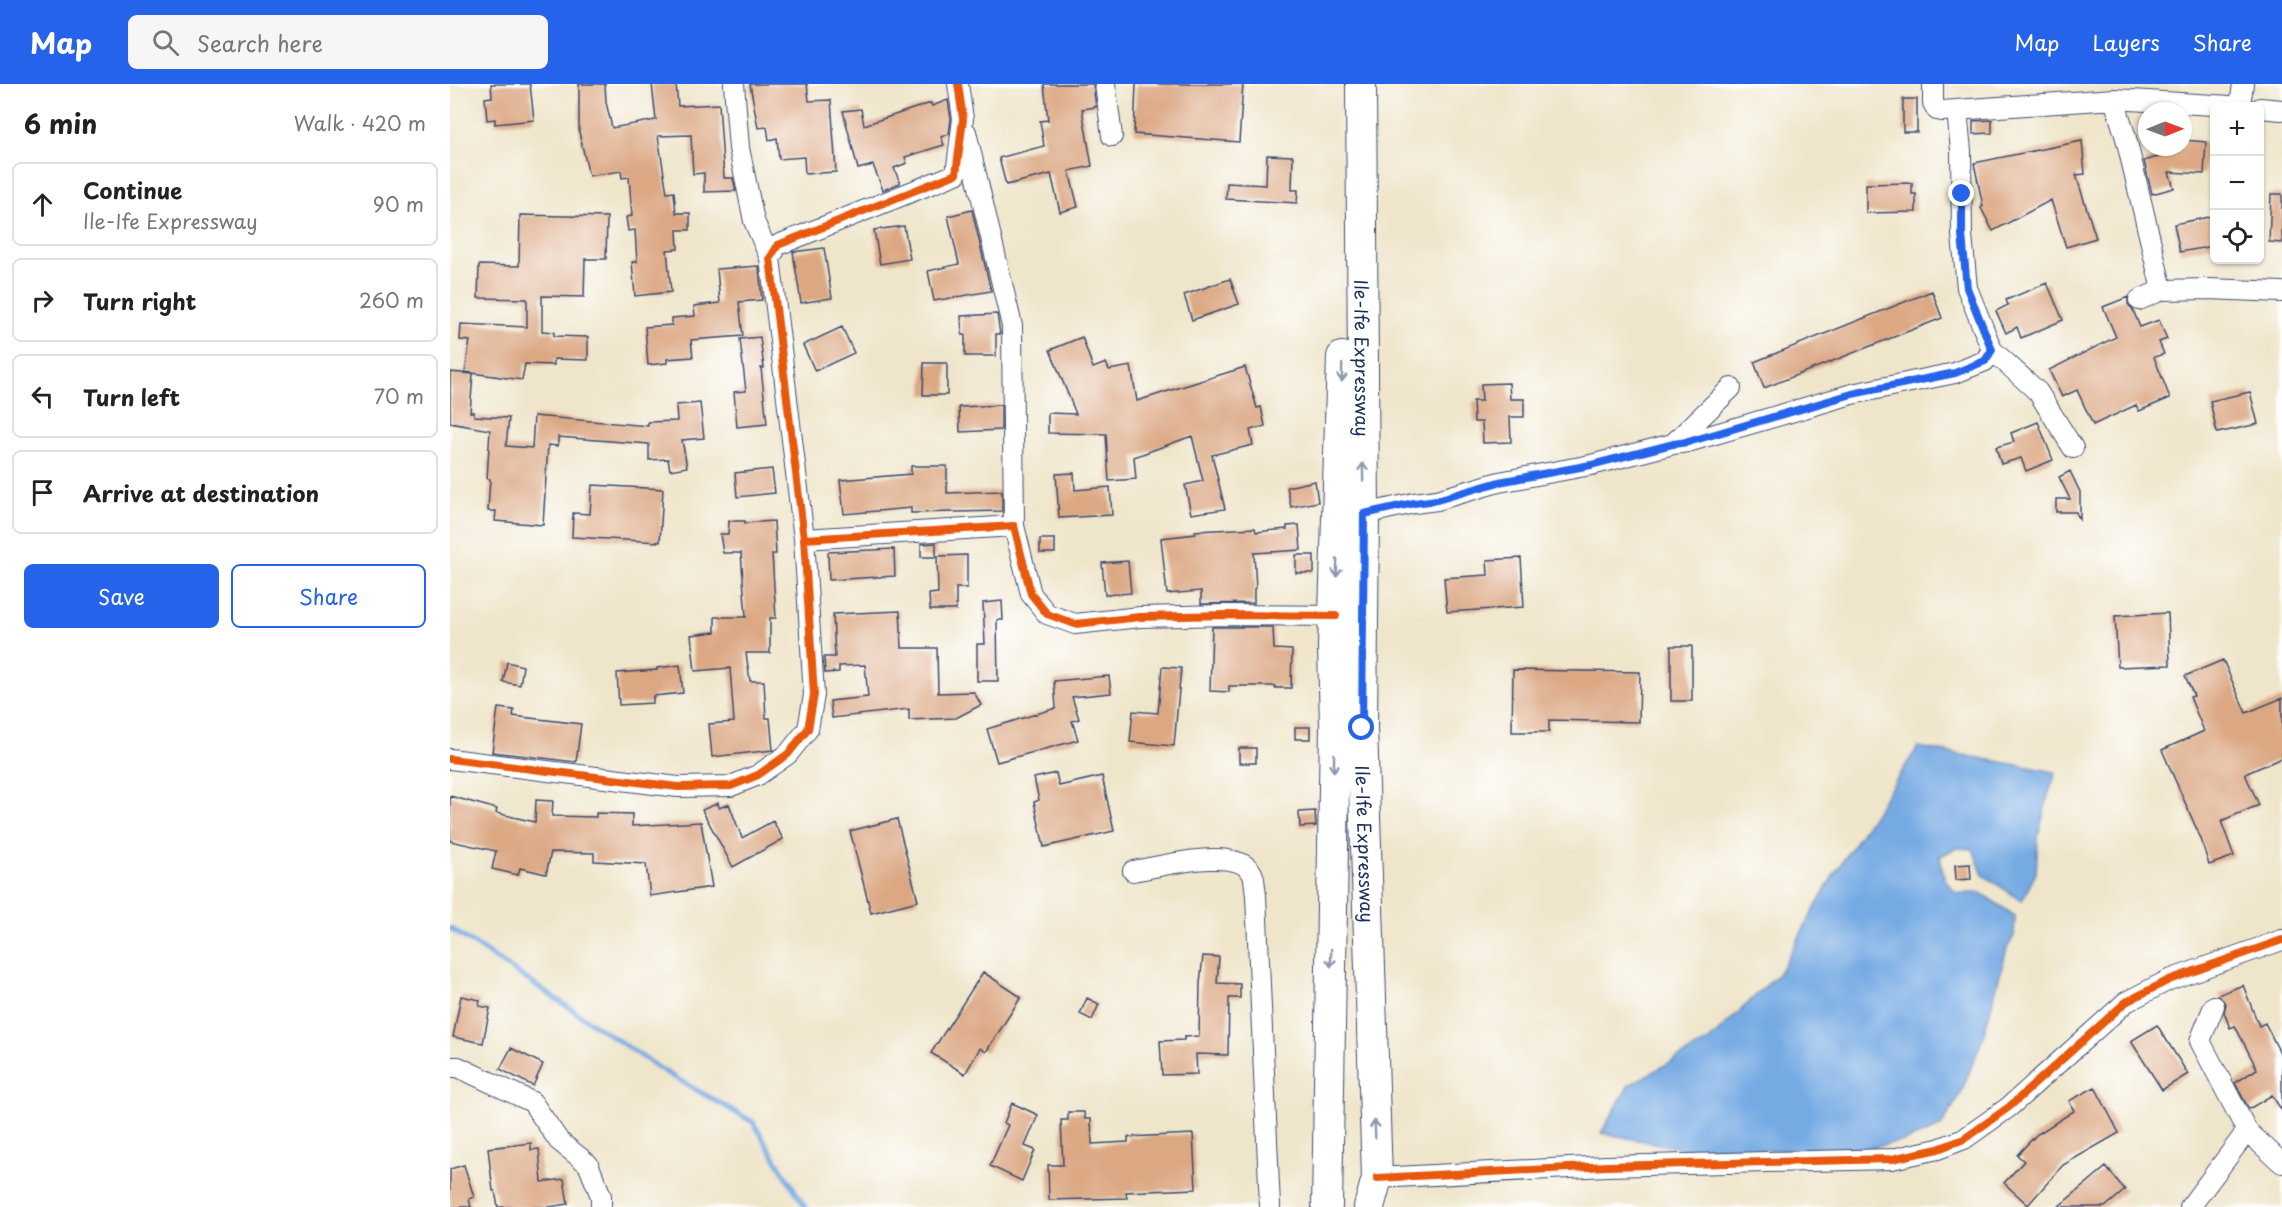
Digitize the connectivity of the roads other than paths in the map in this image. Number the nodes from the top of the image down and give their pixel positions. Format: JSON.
{"nodes":[{"id":1,"x":734,"y":84,"type":"edge"},
{"id":2,"x":958,"y":84,"type":"edge"},
{"id":3,"x":1106,"y":84,"type":"edge"},
{"id":4,"x":1345,"y":84,"type":"edge"},
{"id":5,"x":1361,"y":84,"type":"edge"},
{"id":6,"x":1933,"y":84,"type":"edge"},
{"id":7,"x":2243,"y":84,"type":"edge"},
{"id":8,"x":2114,"y":99,"type":"junction"},
{"id":9,"x":2241,"y":102,"type":"edge"},
{"id":10,"x":2210,"y":105,"type":"edge"},
{"id":11,"x":2264,"y":108,"type":"edge"},
{"id":12,"x":1958,"y":110,"type":"junction"},
{"id":13,"x":2282,"y":110,"type":"edge"},
{"id":14,"x":963,"y":119,"type":"junction"},
{"id":15,"x":1112,"y":136,"type":"dead end"},
{"id":16,"x":770,"y":258,"type":"junction"},
{"id":17,"x":2162,"y":290,"type":"junction"},
{"id":18,"x":2282,"y":292,"type":"edge"},
{"id":19,"x":2139,"y":300,"type":"dead end"},
{"id":20,"x":1992,"y":350,"type":"junction"},
{"id":21,"x":1731,"y":388,"type":"dead end"},
{"id":22,"x":1673,"y":444,"type":"junction"},
{"id":23,"x":2073,"y":448,"type":"dead end"},
{"id":24,"x":1364,"y":514,"type":"junction"},
{"id":25,"x":1014,"y":526,"type":"junction"},
{"id":26,"x":804,"y":538,"type":"junction"},
{"id":27,"x":1336,"y":616,"type":"junction"},
{"id":28,"x":1334,"y":647,"type":"junction"},
{"id":29,"x":1363,"y":647,"type":"junction"},
{"id":30,"x":1349,"y":727,"type":"junction"},
{"id":31,"x":450,"y":759,"type":"edge"},
{"id":32,"x":1133,"y":871,"type":"dead end"},
{"id":33,"x":2282,"y":940,"type":"edge"},
{"id":34,"x":2214,"y":1006,"type":"dead end"},
{"id":35,"x":450,"y":1067,"type":"edge"},
{"id":36,"x":2247,"y":1131,"type":"junction"},
{"id":37,"x":2282,"y":1163,"type":"edge"},
{"id":38,"x":1377,"y":1178,"type":"junction"},
{"id":39,"x":601,"y":1207,"type":"edge"},
{"id":40,"x":1270,"y":1207,"type":"edge"},
{"id":41,"x":1327,"y":1207,"type":"edge"},
{"id":42,"x":1369,"y":1207,"type":"edge"},
{"id":43,"x":2190,"y":1207,"type":"edge"}],
"edges":[{"from":1,"to":16,"type":"street"},
{"from":2,"to":14,"type":"street"},
{"from":3,"to":15,"type":"street"},
{"from":4,"to":27,"type":"main road","name":"Ile-Ife Expressway","one_way":true},
{"from":24,"to":5,"type":"main road","name":"Ile-Ife Expressway","one_way":true},
{"from":6,"to":12,"type":"street"},
{"from":7,"to":9,"type":"street"},
{"from":8,"to":10,"type":"street"},
{"from":8,"to":12,"type":"street"},
{"from":8,"to":17,"type":"street"},
{"from":11,"to":13,"type":"street"},
{"from":12,"to":20,"type":"street"},
{"from":14,"to":16,"type":"street"},
{"from":14,"to":25,"type":"street"},
{"from":16,"to":26,"type":"street"},
{"from":17,"to":18,"type":"street"},
{"from":17,"to":19,"type":"street"},
{"from":20,"to":22,"type":"street"},
{"from":20,"to":23,"type":"street"},
{"from":21,"to":22,"type":"street"},
{"from":22,"to":24,"type":"street"},
{"from":24,"to":29,"type":"main road","name":"Ile-Ife Expressway"},
{"from":25,"to":26,"type":"street"},
{"from":25,"to":27,"type":"street"},
{"from":26,"to":31,"type":"street"},
{"from":27,"to":28,"type":"main road","name":"Ile-Ife Expressway"},
{"from":28,"to":29,"type":"main road"},
{"from":28,"to":30,"type":"main road","name":"Ile-Ife Expressway"},
{"from":29,"to":30,"type":"main road","name":"Ile-Ife Expressway"},
{"from":38,"to":30,"type":"main road","name":"Ile-Ife Expressway","one_way":true},
{"from":30,"to":41,"type":"main road","name":"Ile-Ife Expressway","one_way":true},
{"from":32,"to":40,"type":"street"},
{"from":33,"to":38,"type":"street"},
{"from":34,"to":36,"type":"street"},
{"from":35,"to":39,"type":"street"},
{"from":36,"to":37,"type":"street"},
{"from":36,"to":43,"type":"street"},
{"from":38,"to":42,"type":"main road","name":"Ile-Ife Expressway"}]}
